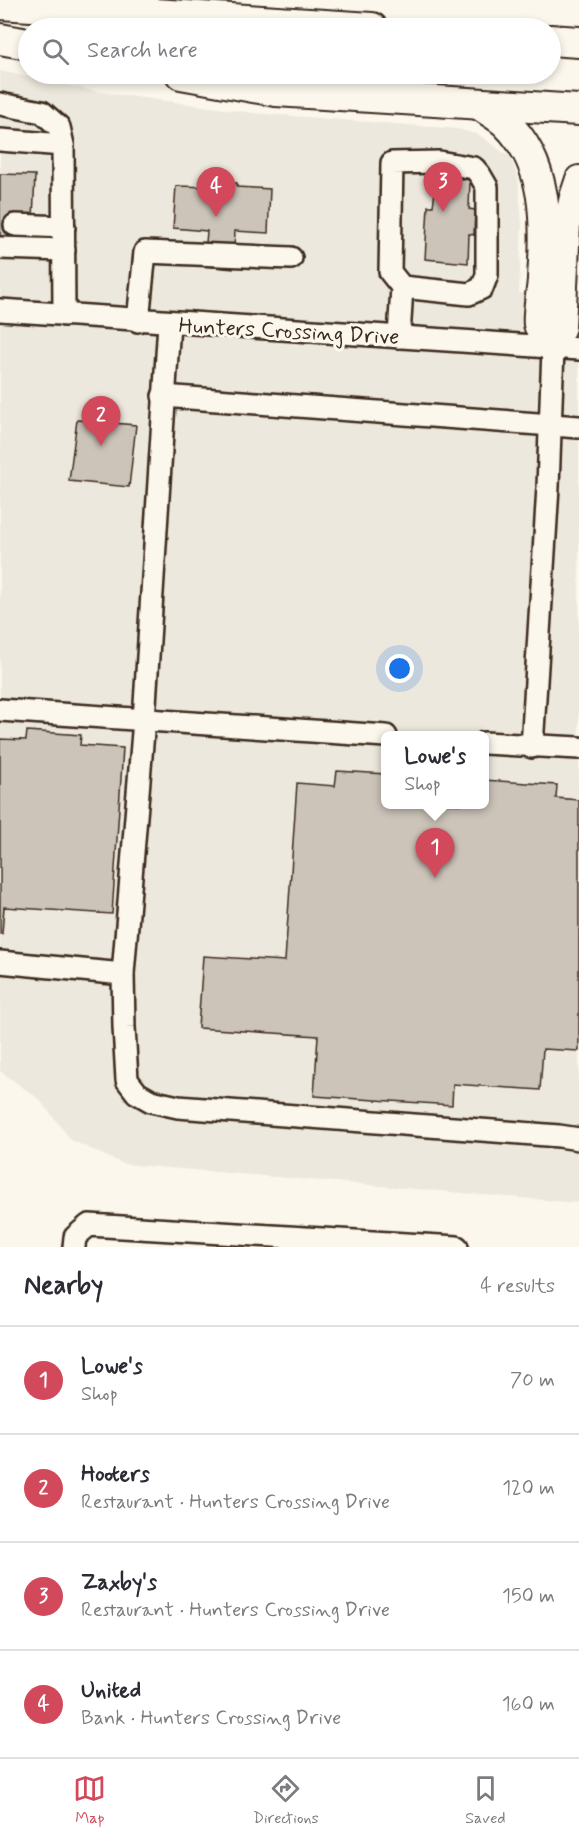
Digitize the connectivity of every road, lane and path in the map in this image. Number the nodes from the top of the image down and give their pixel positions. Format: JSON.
{"nodes":[{"id":1,"x":0,"y":4,"type":"edge"},
{"id":2,"x":217,"y":18,"type":"edge"},
{"id":3,"x":0,"y":39,"type":"edge"},
{"id":4,"x":561,"y":41,"type":"edge"},
{"id":5,"x":18,"y":42,"type":"edge"},
{"id":6,"x":579,"y":42,"type":"edge"},
{"id":7,"x":237,"y":84,"type":"edge"},
{"id":8,"x":0,"y":104,"type":"edge"},
{"id":9,"x":479,"y":104,"type":"junction"},
{"id":10,"x":579,"y":110,"type":"edge"},
{"id":11,"x":0,"y":141,"type":"edge"},
{"id":12,"x":63,"y":145,"type":"junction"},
{"id":13,"x":579,"y":179,"type":"edge"},
{"id":14,"x":15,"y":225,"type":"dead end"},
{"id":15,"x":64,"y":227,"type":"junction"},
{"id":16,"x":0,"y":248,"type":"edge"},
{"id":17,"x":64,"y":250,"type":"junction"},
{"id":18,"x":291,"y":258,"type":"dead end"},
{"id":19,"x":407,"y":287,"type":"junction"},
{"id":20,"x":0,"y":310,"type":"edge"},
{"id":21,"x":64,"y":315,"type":"junction"},
{"id":22,"x":138,"y":321,"type":"junction"},
{"id":23,"x":169,"y":323,"type":"junction"},
{"id":24,"x":399,"y":337,"type":"junction"},
{"id":25,"x":566,"y":349,"type":"edge"},
{"id":26,"x":163,"y":396,"type":"junction"},
{"id":27,"x":551,"y":425,"type":"junction"},
{"id":28,"x":579,"y":427,"type":"edge"},
{"id":29,"x":0,"y":710,"type":"edge"},
{"id":30,"x":144,"y":720,"type":"junction"},
{"id":31,"x":381,"y":736,"type":"edge"},
{"id":32,"x":489,"y":743,"type":"edge"},
{"id":33,"x":532,"y":747,"type":"junction"},
{"id":34,"x":579,"y":748,"type":"edge"},
{"id":35,"x":0,"y":962,"type":"edge"},
{"id":36,"x":123,"y":974,"type":"junction"},
{"id":37,"x":579,"y":1139,"type":"edge"},
{"id":38,"x":74,"y":1247,"type":"edge"},
{"id":39,"x":457,"y":1247,"type":"edge"}],
"edges":[{"from":1,"to":2,"type":"highway"},
{"from":3,"to":5,"type":"highway"},
{"from":4,"to":6,"type":"highway"},
{"from":7,"to":9,"type":"highway"},
{"from":8,"to":12,"type":"street"},
{"from":9,"to":10,"type":"highway"},
{"from":9,"to":25,"type":"highway"},
{"from":11,"to":12,"type":"street"},
{"from":12,"to":15,"type":"street"},
{"from":13,"to":25,"type":"main road"},
{"from":14,"to":15,"type":"street"},
{"from":15,"to":17,"type":"street"},
{"from":16,"to":17,"type":"street"},
{"from":17,"to":21,"type":"street"},
{"from":18,"to":22,"type":"street"},
{"from":19,"to":19,"type":"street"},
{"from":19,"to":24,"type":"street"},
{"from":20,"to":21,"type":"street","name":"Hunters Crossing Drive"},
{"from":21,"to":22,"type":"street","name":"Hunters Crossing Drive"},
{"from":22,"to":23,"type":"street","name":"Hunters Crossing Drive"},
{"from":23,"to":24,"type":"street","name":"Hunters Crossing Drive"},
{"from":23,"to":26,"type":"street"},
{"from":24,"to":25,"type":"street","name":"Hunters Crossing Drive"},
{"from":25,"to":27,"type":"street"},
{"from":26,"to":27,"type":"street"},
{"from":26,"to":30,"type":"street"},
{"from":27,"to":28,"type":"street"},
{"from":27,"to":33,"type":"street"},
{"from":29,"to":30,"type":"street"},
{"from":30,"to":31,"type":"street"},
{"from":30,"to":36,"type":"street"},
{"from":32,"to":33,"type":"street"},
{"from":33,"to":34,"type":"street"},
{"from":35,"to":36,"type":"street"},
{"from":36,"to":37,"type":"street"},
{"from":38,"to":39,"type":"street"}]}
